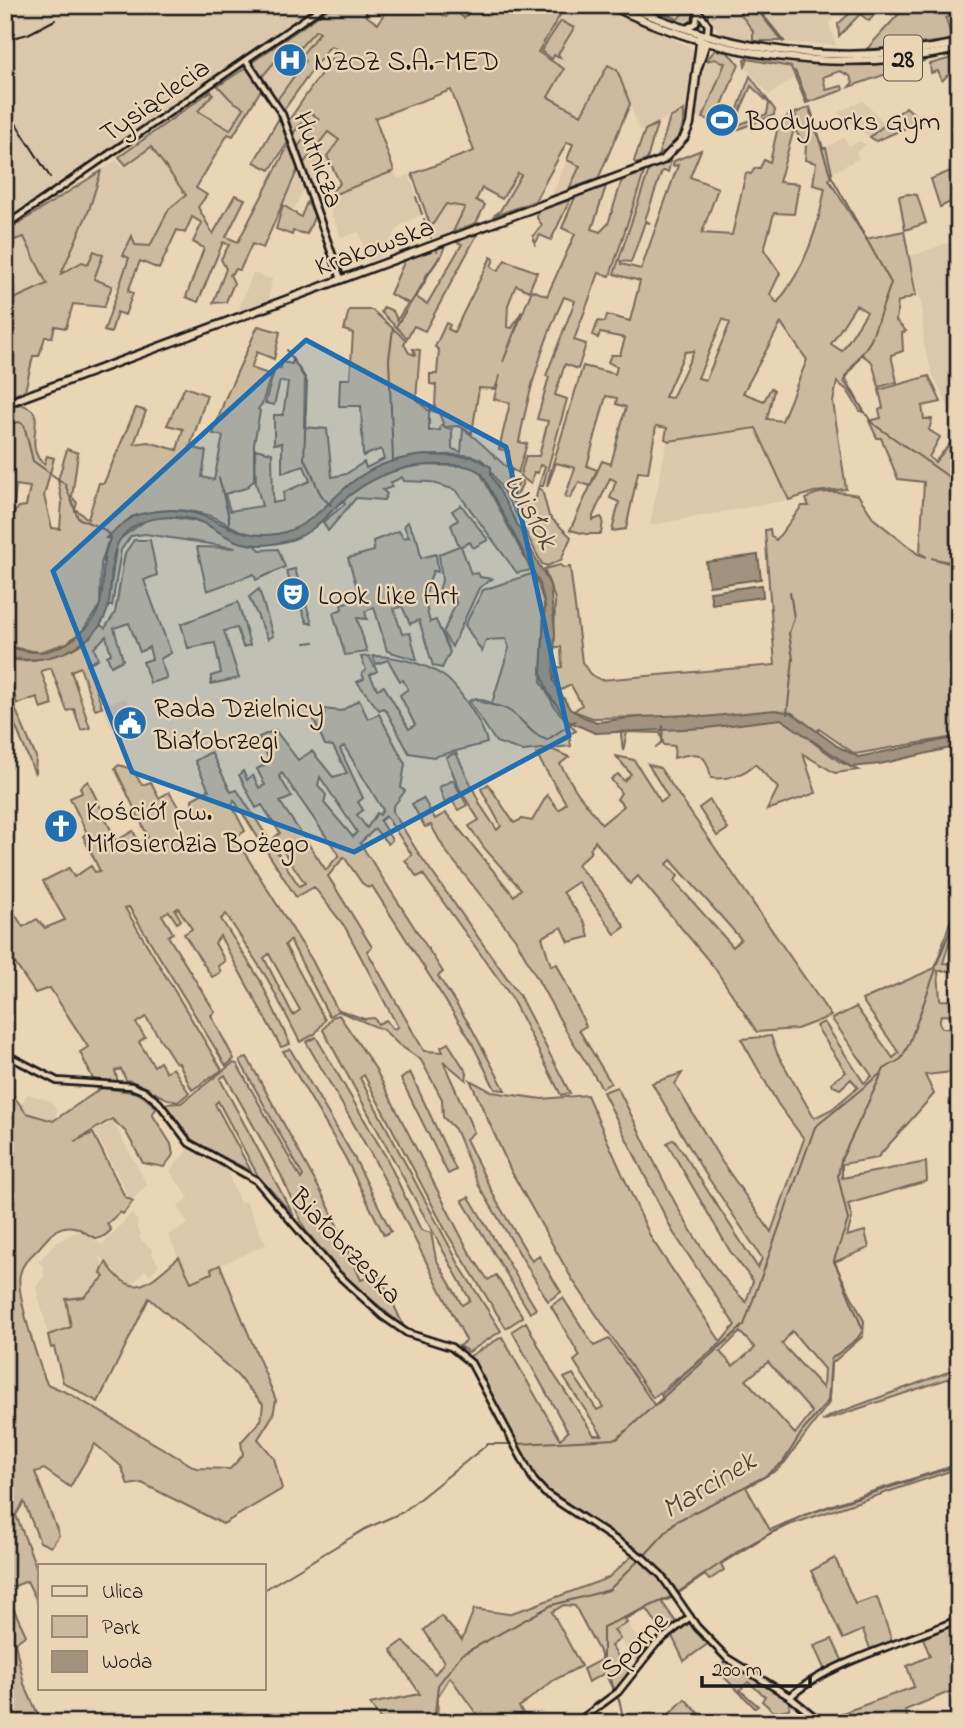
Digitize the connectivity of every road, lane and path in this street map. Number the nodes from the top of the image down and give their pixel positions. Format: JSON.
{"nodes":[{"id":1,"x":325,"y":5,"type":"edge"},
{"id":2,"x":610,"y":5,"type":"edge"},
{"id":3,"x":626,"y":5,"type":"edge"},
{"id":4,"x":696,"y":8,"type":"edge"},
{"id":5,"x":683,"y":29,"type":"junction"},
{"id":6,"x":689,"y":38,"type":"junction"},
{"id":7,"x":703,"y":39,"type":"junction"},
{"id":8,"x":959,"y":43,"type":"edge"},
{"id":9,"x":720,"y":47,"type":"junction"},
{"id":10,"x":959,"y":49,"type":"edge"},
{"id":11,"x":700,"y":52,"type":"junction"},
{"id":12,"x":247,"y":60,"type":"junction"},
{"id":13,"x":5,"y":226,"type":"edge"},
{"id":14,"x":341,"y":279,"type":"junction"},
{"id":15,"x":6,"y":404,"type":"edge"},
{"id":16,"x":5,"y":1054,"type":"edge"},
{"id":17,"x":689,"y":1618,"type":"junction"},
{"id":18,"x":959,"y":1619,"type":"edge"},
{"id":19,"x":790,"y":1697,"type":"junction"},
{"id":20,"x":576,"y":1723,"type":"edge"},
{"id":21,"x":822,"y":1723,"type":"edge"}],
"edges":[{"from":1,"to":12,"type":"street","name":"Tysiąclecia"},
{"from":2,"to":6,"type":"main road","number":"28"},
{"from":3,"to":5,"type":"main road","number":"28"},
{"from":4,"to":5,"type":"street"},
{"from":4,"to":7,"type":"street"},
{"from":5,"to":7,"type":"main road","number":"28"},
{"from":6,"to":7,"type":"main road","number":"28"},
{"from":6,"to":11,"type":"main road"},
{"from":7,"to":8,"type":"main road","number":"28"},
{"from":7,"to":9,"type":"main road","number":"28"},
{"from":7,"to":11,"type":"main road","name":"Krakowska"},
{"from":9,"to":10,"type":"main road","number":"28"},
{"from":9,"to":11,"type":"main road"},
{"from":11,"to":14,"type":"main road","name":"Krakowska"},
{"from":12,"to":13,"type":"street","name":"Tysiąclecia"},
{"from":12,"to":14,"type":"street","name":"Hutnicza"},
{"from":14,"to":15,"type":"main road","name":"Krakowska"},
{"from":16,"to":17,"type":"street","name":"Białobrzeska"},
{"from":17,"to":19,"type":"street","name":"Białobrzeska"},
{"from":17,"to":20,"type":"street","name":"Sporne"},
{"from":18,"to":19,"type":"street"},
{"from":19,"to":21,"type":"street","name":"Białobrzeska"}]}
